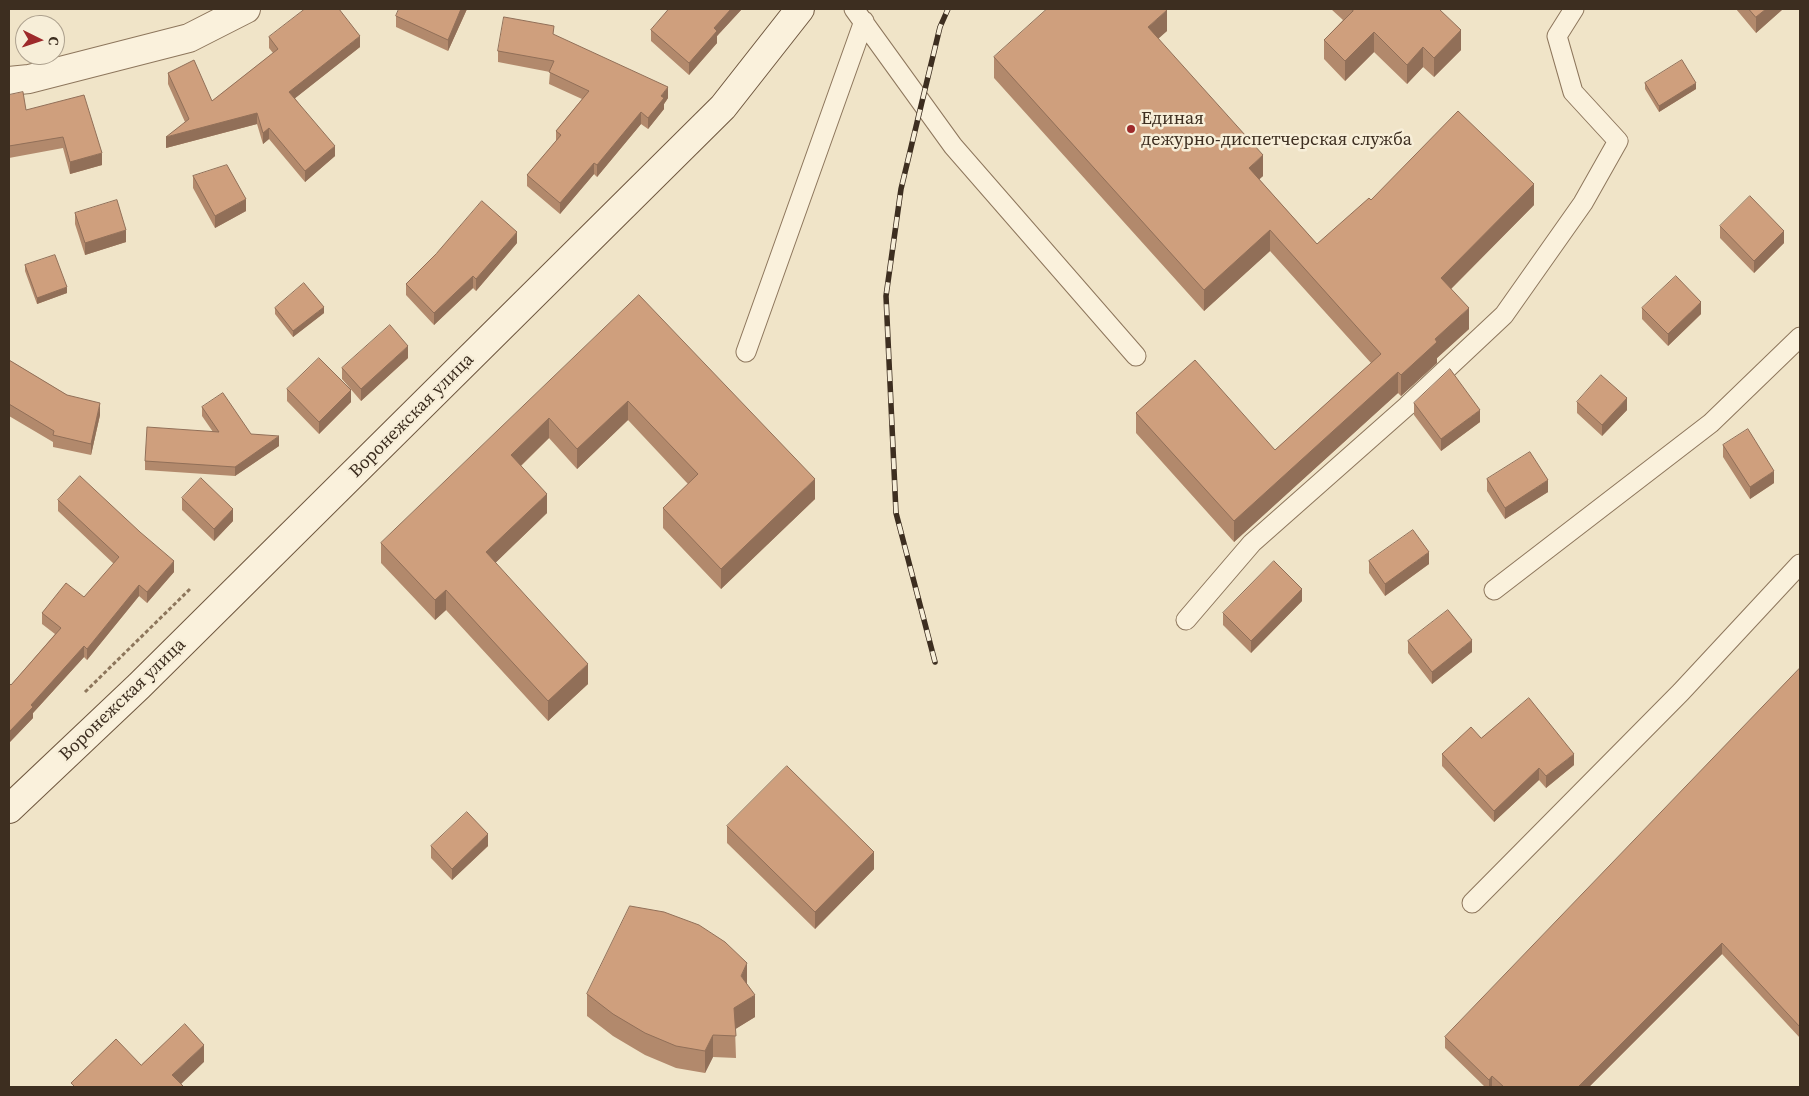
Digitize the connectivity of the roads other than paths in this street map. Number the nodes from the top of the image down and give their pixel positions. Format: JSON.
{"nodes":[{"id":1,"x":246,"y":9,"type":"edge"},
{"id":2,"x":800,"y":9,"type":"edge"},
{"id":3,"x":1574,"y":9,"type":"edge"},
{"id":4,"x":859,"y":15,"type":"edge"},
{"id":5,"x":9,"y":81,"type":"edge"},
{"id":6,"x":1800,"y":337,"type":"edge"},
{"id":7,"x":746,"y":352,"type":"dead end"},
{"id":8,"x":1136,"y":356,"type":"dead end"},
{"id":9,"x":1800,"y":564,"type":"edge"},
{"id":10,"x":1494,"y":590,"type":"dead end"},
{"id":11,"x":1186,"y":620,"type":"dead end"},
{"id":12,"x":9,"y":809,"type":"edge"},
{"id":13,"x":1472,"y":903,"type":"dead end"}],
"edges":[{"from":1,"to":5,"type":"street"},
{"from":2,"to":12,"type":"street","name":"Воронежская улица"},
{"from":3,"to":11,"type":"lane"},
{"from":4,"to":7,"type":"lane"},
{"from":4,"to":8,"type":"lane"},
{"from":6,"to":10,"type":"lane"},
{"from":9,"to":13,"type":"lane"}]}
